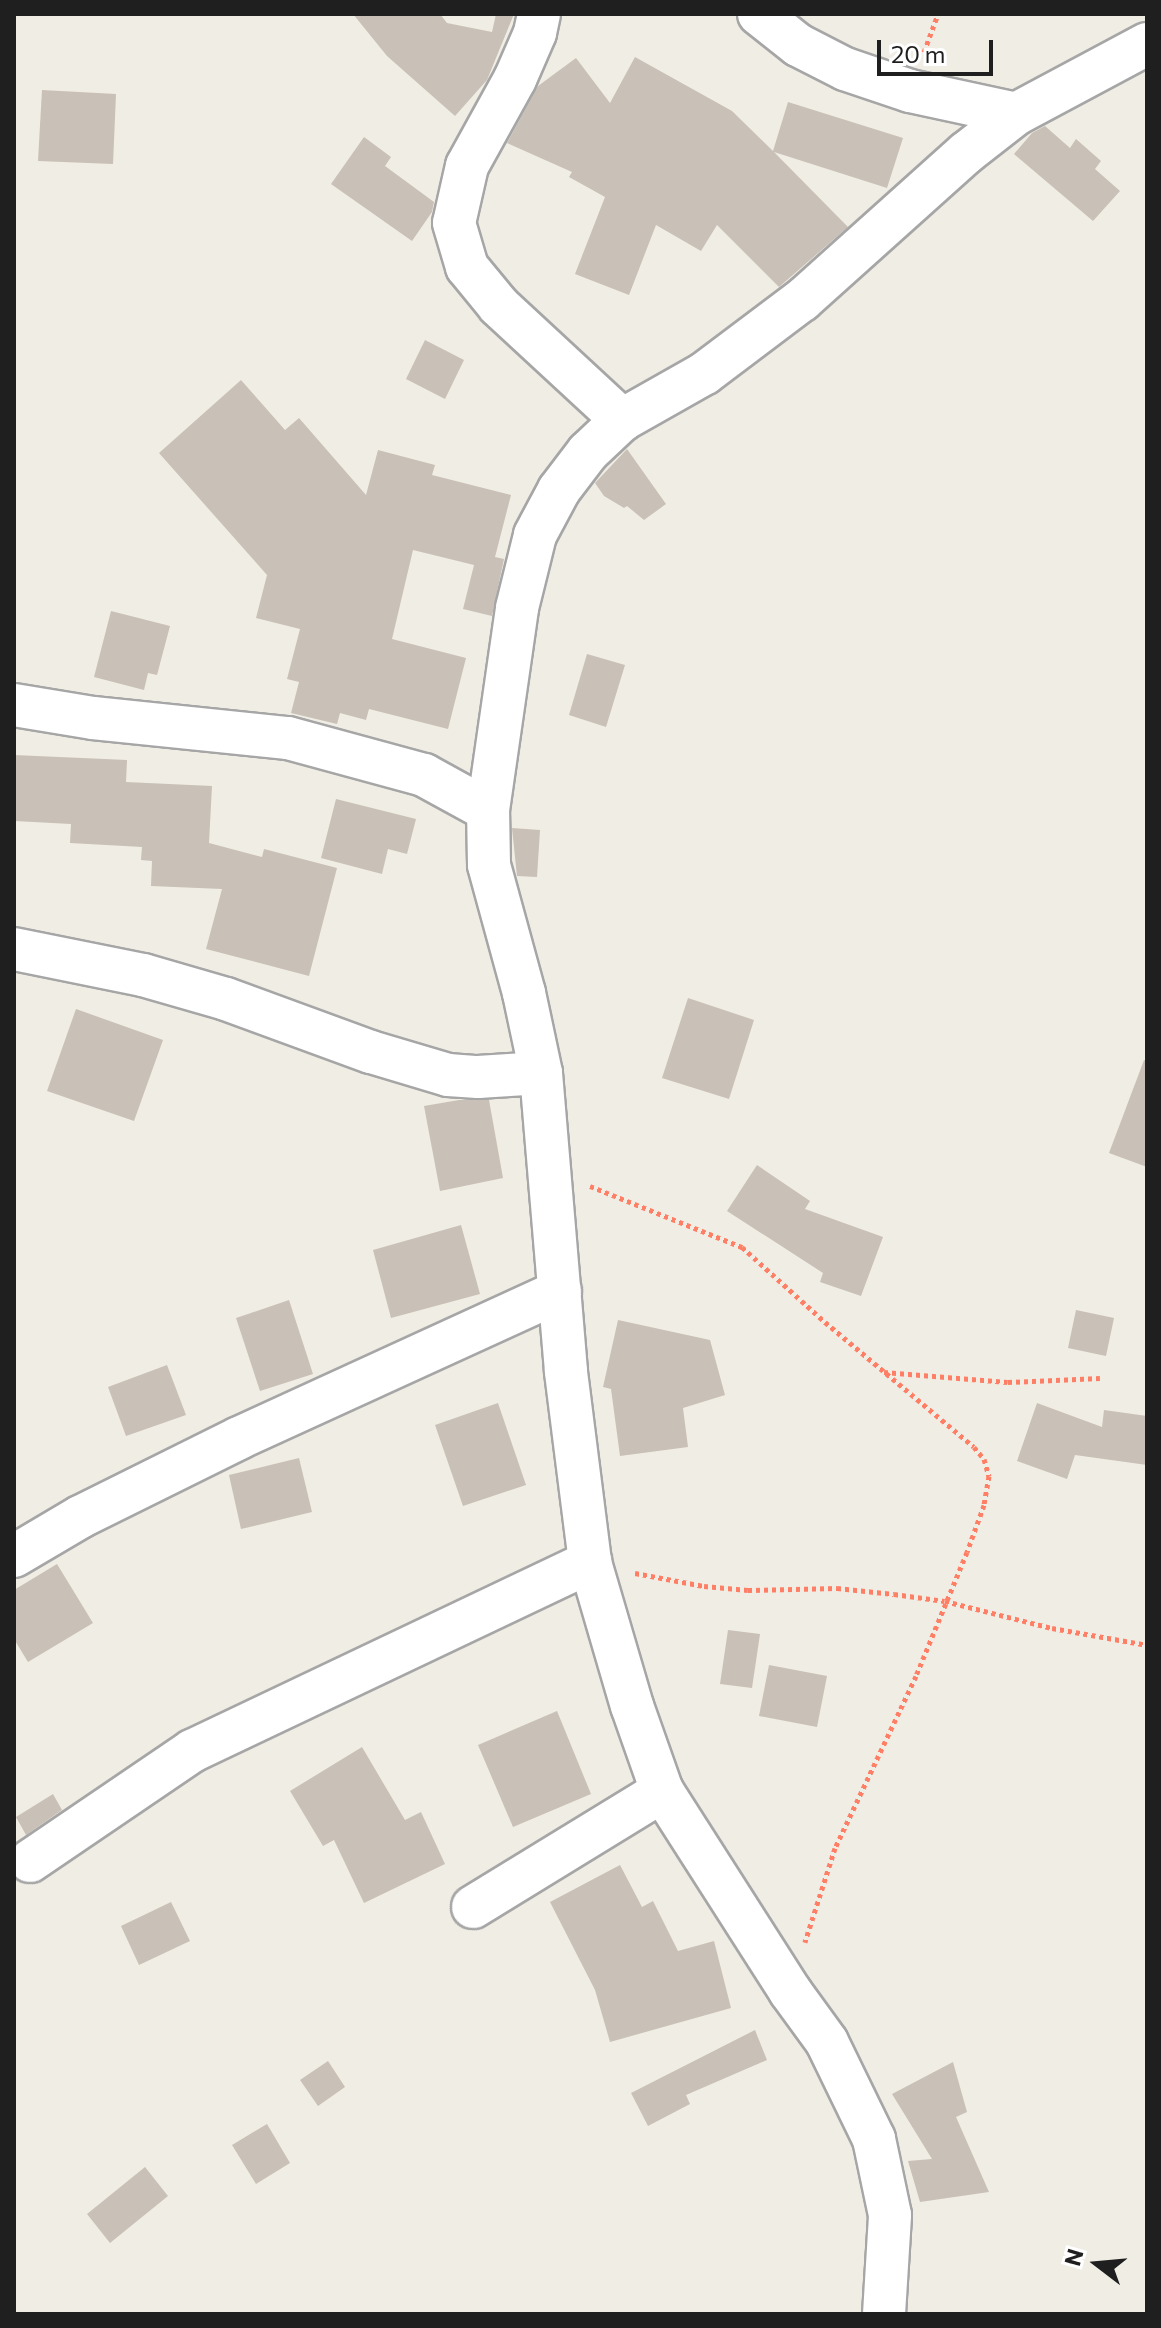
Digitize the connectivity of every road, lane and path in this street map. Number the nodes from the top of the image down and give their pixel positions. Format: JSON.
{"nodes":[{"id":1,"x":539,"y":14,"type":"edge"},
{"id":2,"x":759,"y":14,"type":"edge"},
{"id":3,"x":1147,"y":44,"type":"edge"},
{"id":4,"x":1016,"y":114,"type":"junction"},
{"id":5,"x":622,"y":420,"type":"junction"},
{"id":6,"x":14,"y":705,"type":"edge"},
{"id":7,"x":488,"y":810,"type":"junction"},
{"id":8,"x":14,"y":949,"type":"edge"},
{"id":9,"x":541,"y":1073,"type":"junction"},
{"id":10,"x":551,"y":1173,"type":"junction"},
{"id":11,"x":560,"y":1291,"type":"junction"},
{"id":12,"x":883,"y":1372,"type":"junction"},
{"id":13,"x":1100,"y":1378,"type":"dead end"},
{"id":14,"x":14,"y":1556,"type":"edge"},
{"id":15,"x":590,"y":1562,"type":"junction"},
{"id":16,"x":945,"y":1601,"type":"junction"},
{"id":17,"x":1147,"y":1645,"type":"edge"},
{"id":18,"x":662,"y":1791,"type":"junction"},
{"id":19,"x":30,"y":1861,"type":"dead end"},
{"id":20,"x":473,"y":1907,"type":"dead end"},
{"id":21,"x":790,"y":1991,"type":"junction"},
{"id":22,"x":884,"y":2314,"type":"edge"}],
"edges":[{"from":1,"to":5,"type":"street"},
{"from":2,"to":4,"type":"street"},
{"from":3,"to":4,"type":"street"},
{"from":4,"to":5,"type":"street"},
{"from":5,"to":7,"type":"street"},
{"from":6,"to":7,"type":"street"},
{"from":7,"to":9,"type":"street"},
{"from":8,"to":9,"type":"street"},
{"from":9,"to":10,"type":"street"},
{"from":10,"to":11,"type":"street"},
{"from":10,"to":12,"type":"path"},
{"from":11,"to":14,"type":"street"},
{"from":11,"to":15,"type":"street"},
{"from":12,"to":13,"type":"path"},
{"from":12,"to":16,"type":"path"},
{"from":15,"to":16,"type":"path"},
{"from":15,"to":18,"type":"street"},
{"from":15,"to":19,"type":"street"},
{"from":16,"to":17,"type":"path"},
{"from":16,"to":21,"type":"path"},
{"from":18,"to":20,"type":"street"},
{"from":18,"to":21,"type":"street"},
{"from":21,"to":22,"type":"street"}]}
